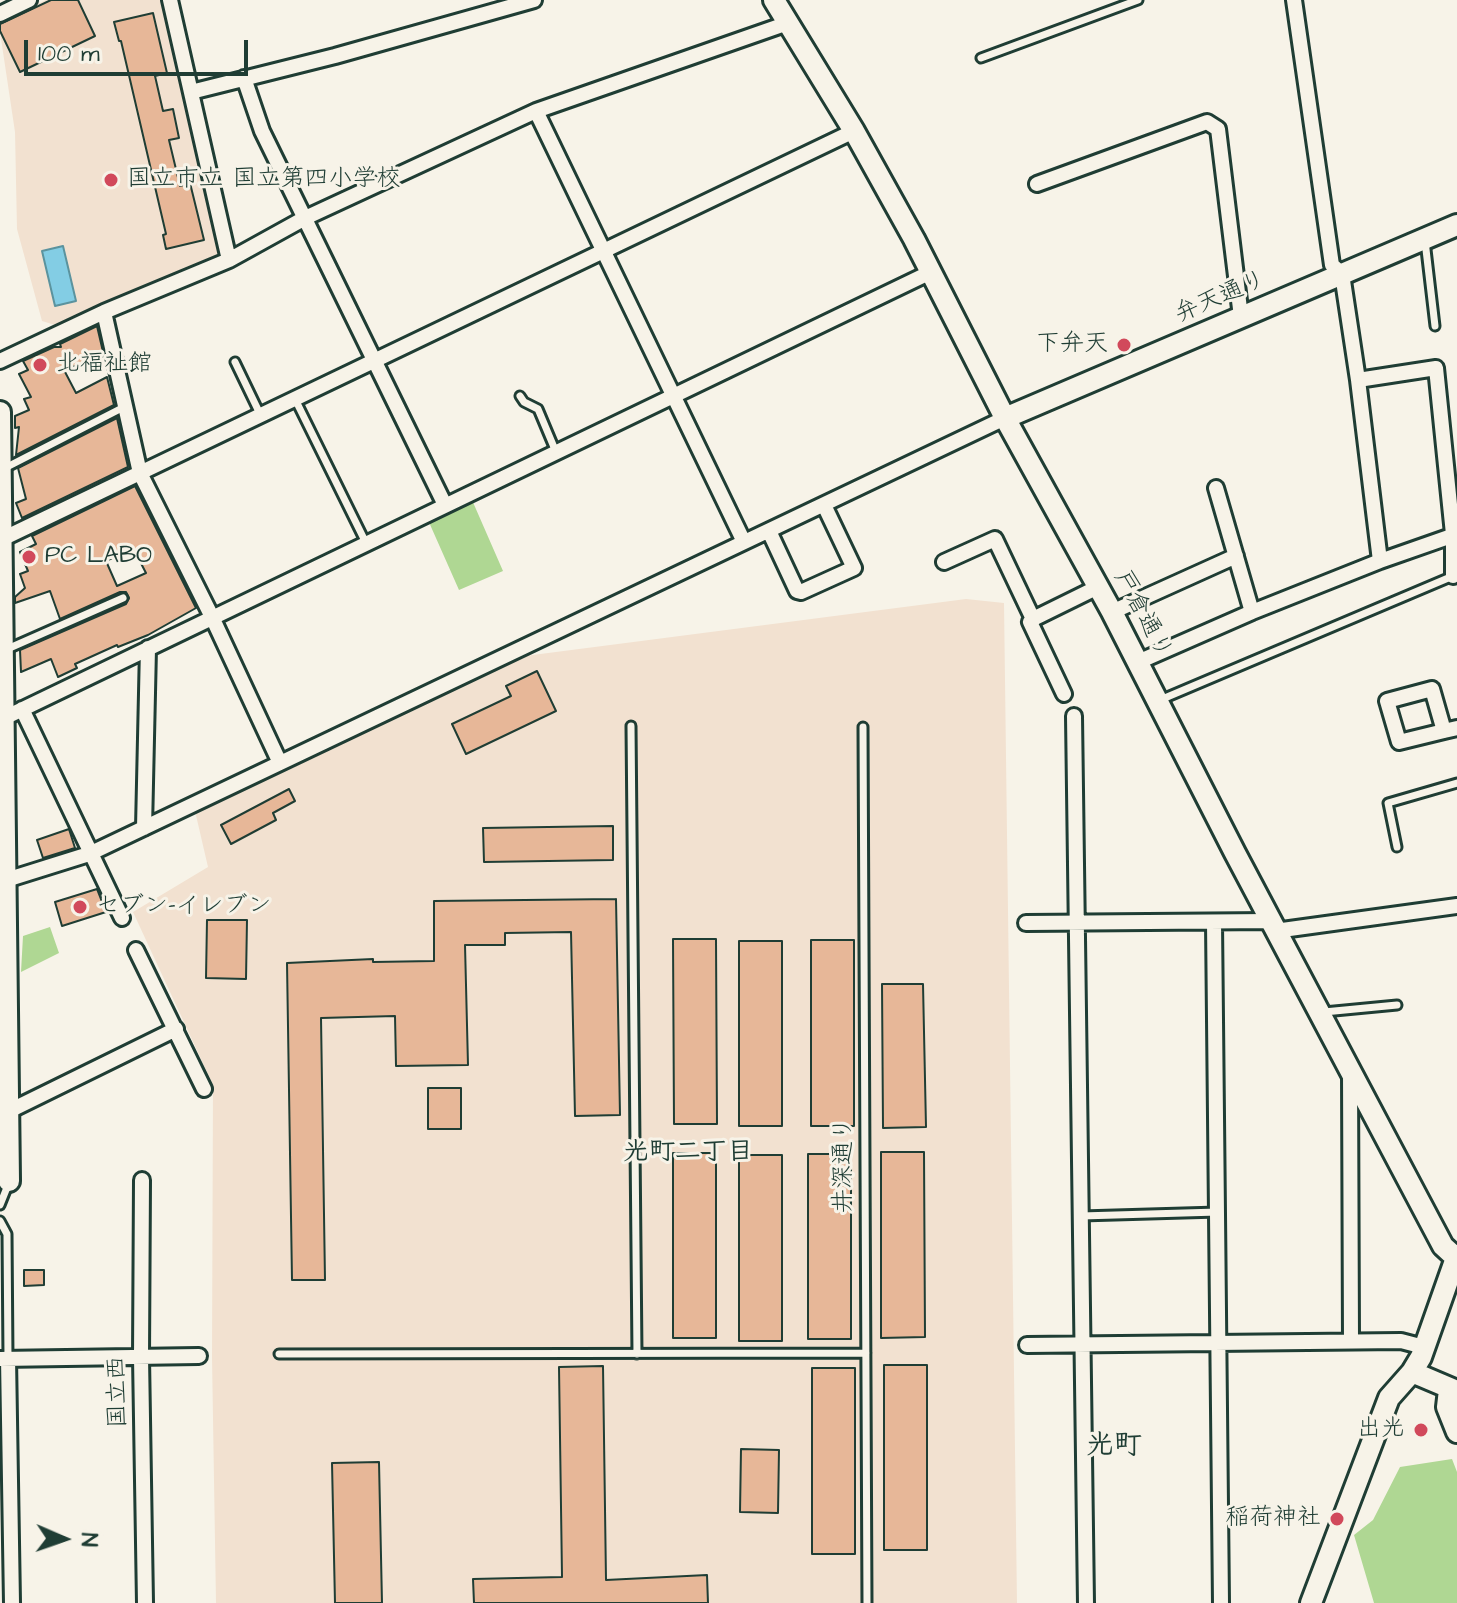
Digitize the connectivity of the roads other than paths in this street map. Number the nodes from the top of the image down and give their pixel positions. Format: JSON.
{"nodes":[{"id":1,"x":29,"y":0,"type":"edge"},
{"id":2,"x":170,"y":0,"type":"edge"},
{"id":3,"x":534,"y":0,"type":"edge"},
{"id":4,"x":774,"y":0,"type":"edge"},
{"id":5,"x":1138,"y":0,"type":"edge"},
{"id":6,"x":1294,"y":0,"type":"edge"},
{"id":7,"x":0,"y":14,"type":"edge"},
{"id":8,"x":788,"y":23,"type":"junction"},
{"id":9,"x":981,"y":58,"type":"dead end"},
{"id":10,"x":244,"y":78,"type":"junction"},
{"id":11,"x":191,"y":92,"type":"junction"},
{"id":12,"x":536,"y":111,"type":"junction"},
{"id":13,"x":854,"y":131,"type":"junction"},
{"id":14,"x":1037,"y":184,"type":"dead end"},
{"id":15,"x":305,"y":218,"type":"junction"},
{"id":16,"x":1457,"y":225,"type":"edge"},
{"id":17,"x":1425,"y":239,"type":"junction"},
{"id":18,"x":603,"y":250,"type":"junction"},
{"id":19,"x":229,"y":260,"type":"junction"},
{"id":20,"x":931,"y":272,"type":"junction"},
{"id":21,"x":1342,"y":274,"type":"junction"},
{"id":22,"x":104,"y":312,"type":"junction"},
{"id":23,"x":1241,"y":317,"type":"junction"},
{"id":24,"x":1435,"y":326,"type":"dead end"},
{"id":25,"x":0,"y":361,"type":"edge"},
{"id":26,"x":373,"y":361,"type":"junction"},
{"id":27,"x":235,"y":362,"type":"dead end"},
{"id":28,"x":1358,"y":380,"type":"junction"},
{"id":29,"x":520,"y":396,"type":"dead end"},
{"id":30,"x":673,"y":396,"type":"junction"},
{"id":31,"x":295,"y":399,"type":"junction"},
{"id":32,"x":124,"y":407,"type":"junction"},
{"id":33,"x":0,"y":412,"type":"edge"},
{"id":34,"x":261,"y":416,"type":"junction"},
{"id":35,"x":1005,"y":418,"type":"junction"},
{"id":36,"x":556,"y":452,"type":"junction"},
{"id":37,"x":1,"y":470,"type":"edge"},
{"id":38,"x":140,"y":473,"type":"junction"},
{"id":39,"x":1216,"y":488,"type":"dead end"},
{"id":40,"x":445,"y":505,"type":"junction"},
{"id":41,"x":824,"y":505,"type":"junction"},
{"id":42,"x":769,"y":531,"type":"junction"},
{"id":43,"x":1455,"y":534,"type":"edge"},
{"id":44,"x":1,"y":540,"type":"edge"},
{"id":45,"x":744,"y":542,"type":"junction"},
{"id":46,"x":366,"y":543,"type":"junction"},
{"id":47,"x":1236,"y":556,"type":"junction"},
{"id":48,"x":1380,"y":561,"type":"junction"},
{"id":49,"x":944,"y":562,"type":"dead end"},
{"id":50,"x":1453,"y":576,"type":"joint"},
{"id":51,"x":1098,"y":587,"type":"junction"},
{"id":52,"x":123,"y":598,"type":"dead end"},
{"id":53,"x":1112,"y":612,"type":"junction"},
{"id":54,"x":1252,"y":612,"type":"junction"},
{"id":55,"x":212,"y":617,"type":"junction"},
{"id":56,"x":1033,"y":619,"type":"junction"},
{"id":57,"x":148,"y":648,"type":"junction"},
{"id":58,"x":1,"y":652,"type":"edge"},
{"id":59,"x":1138,"y":662,"type":"junction"},
{"id":60,"x":1064,"y":694,"type":"dead end"},
{"id":61,"x":1158,"y":701,"type":"junction"},
{"id":62,"x":8,"y":716,"type":"edge"},
{"id":63,"x":1074,"y":716,"type":"dead end"},
{"id":64,"x":631,"y":726,"type":"dead end"},
{"id":65,"x":863,"y":727,"type":"dead end"},
{"id":66,"x":1451,"y":730,"type":"edge"},
{"id":67,"x":280,"y":763,"type":"junction"},
{"id":68,"x":1457,"y":783,"type":"edge"},
{"id":69,"x":144,"y":828,"type":"junction"},
{"id":70,"x":1397,"y":847,"type":"dead end"},
{"id":71,"x":89,"y":854,"type":"junction"},
{"id":72,"x":3,"y":881,"type":"edge"},
{"id":73,"x":1457,"y":906,"type":"edge"},
{"id":74,"x":122,"y":918,"type":"dead end"},
{"id":75,"x":1214,"y":922,"type":"junction"},
{"id":76,"x":1026,"y":923,"type":"dead end"},
{"id":77,"x":1078,"y":923,"type":"junction"},
{"id":78,"x":1273,"y":926,"type":"junction"},
{"id":79,"x":136,"y":950,"type":"dead end"},
{"id":80,"x":1397,"y":1005,"type":"dead end"},
{"id":81,"x":1319,"y":1013,"type":"junction"},
{"id":82,"x":4,"y":1015,"type":"edge"},
{"id":83,"x":176,"y":1029,"type":"junction"},
{"id":84,"x":1350,"y":1072,"type":"junction"},
{"id":85,"x":204,"y":1089,"type":"dead end"},
{"id":86,"x":4,"y":1113,"type":"edge"},
{"id":87,"x":142,"y":1180,"type":"dead end"},
{"id":88,"x":9,"y":1181,"type":"joint"},
{"id":89,"x":0,"y":1205,"type":"edge"},
{"id":90,"x":1218,"y":1212,"type":"junction"},
{"id":91,"x":1081,"y":1216,"type":"junction"},
{"id":92,"x":0,"y":1221,"type":"edge"},
{"id":93,"x":1456,"y":1257,"type":"edge"},
{"id":94,"x":1351,"y":1341,"type":"junction"},
{"id":95,"x":1219,"y":1342,"type":"junction"},
{"id":96,"x":1027,"y":1345,"type":"dead end"},
{"id":97,"x":1083,"y":1345,"type":"junction"},
{"id":98,"x":1424,"y":1347,"type":"junction"},
{"id":99,"x":866,"y":1353,"type":"junction"},
{"id":100,"x":279,"y":1354,"type":"dead end"},
{"id":101,"x":637,"y":1354,"type":"junction"},
{"id":102,"x":199,"y":1356,"type":"dead end"},
{"id":103,"x":141,"y":1357,"type":"junction"},
{"id":104,"x":4,"y":1358,"type":"edge"},
{"id":105,"x":1412,"y":1372,"type":"junction"},
{"id":106,"x":1453,"y":1391,"type":"edge"},
{"id":107,"x":1457,"y":1432,"type":"edge"},
{"id":108,"x":1318,"y":1598,"type":"edge"},
{"id":109,"x":12,"y":1603,"type":"edge"},
{"id":110,"x":145,"y":1603,"type":"edge"},
{"id":111,"x":867,"y":1603,"type":"edge"},
{"id":112,"x":1086,"y":1603,"type":"edge"},
{"id":113,"x":1221,"y":1603,"type":"edge"}],
"edges":[{"from":1,"to":7,"type":"street"},
{"from":2,"to":11,"type":"street"},
{"from":3,"to":10,"type":"street"},
{"from":4,"to":8,"type":"street","name":"戸倉通り"},
{"from":5,"to":9,"type":"lane"},
{"from":6,"to":21,"type":"street"},
{"from":8,"to":12,"type":"street"},
{"from":8,"to":13,"type":"street","name":"戸倉通り"},
{"from":10,"to":11,"type":"street"},
{"from":10,"to":15,"type":"street"},
{"from":11,"to":19,"type":"street"},
{"from":12,"to":15,"type":"street"},
{"from":12,"to":18,"type":"street"},
{"from":13,"to":18,"type":"street"},
{"from":13,"to":20,"type":"street","name":"戸倉通り"},
{"from":14,"to":23,"type":"street"},
{"from":15,"to":19,"type":"street"},
{"from":15,"to":26,"type":"street"},
{"from":16,"to":17,"type":"street","name":"弁天通り"},
{"from":17,"to":21,"type":"street","name":"弁天通り"},
{"from":17,"to":24,"type":"lane"},
{"from":18,"to":26,"type":"street"},
{"from":18,"to":30,"type":"street"},
{"from":19,"to":22,"type":"street"},
{"from":20,"to":30,"type":"street"},
{"from":20,"to":35,"type":"street","name":"戸倉通り"},
{"from":21,"to":23,"type":"street","name":"弁天通り"},
{"from":21,"to":28,"type":"street"},
{"from":22,"to":25,"type":"street"},
{"from":22,"to":32,"type":"street"},
{"from":23,"to":35,"type":"street","name":"弁天通り"},
{"from":26,"to":31,"type":"street"},
{"from":26,"to":40,"type":"street"},
{"from":27,"to":34,"type":"lane"},
{"from":28,"to":43,"type":"street"},
{"from":28,"to":48,"type":"street"},
{"from":29,"to":36,"type":"lane"},
{"from":30,"to":36,"type":"street"},
{"from":30,"to":45,"type":"street"},
{"from":31,"to":34,"type":"street"},
{"from":31,"to":46,"type":"lane"},
{"from":32,"to":37,"type":"lane"},
{"from":32,"to":38,"type":"street"},
{"from":33,"to":37,"type":"street"},
{"from":34,"to":38,"type":"street"},
{"from":35,"to":41,"type":"street"},
{"from":35,"to":51,"type":"street","name":"戸倉通り"},
{"from":36,"to":40,"type":"street"},
{"from":37,"to":44,"type":"street"},
{"from":38,"to":44,"type":"street"},
{"from":38,"to":55,"type":"street"},
{"from":39,"to":47,"type":"street"},
{"from":40,"to":46,"type":"street"},
{"from":41,"to":42,"type":"street"},
{"from":41,"to":42,"type":"street"},
{"from":42,"to":45,"type":"street"},
{"from":43,"to":48,"type":"street"},
{"from":43,"to":50,"type":"street"},
{"from":44,"to":58,"type":"street"},
{"from":45,"to":67,"type":"street"},
{"from":46,"to":55,"type":"street"},
{"from":47,"to":53,"type":"street"},
{"from":47,"to":54,"type":"street"},
{"from":48,"to":54,"type":"street"},
{"from":49,"to":56,"type":"street"},
{"from":50,"to":61,"type":"lane"},
{"from":51,"to":53,"type":"street","name":"戸倉通り"},
{"from":51,"to":56,"type":"street"},
{"from":52,"to":58,"type":"lane"},
{"from":53,"to":59,"type":"street","name":"戸倉通り"},
{"from":54,"to":59,"type":"street"},
{"from":55,"to":57,"type":"street"},
{"from":55,"to":67,"type":"street"},
{"from":56,"to":60,"type":"street"},
{"from":57,"to":62,"type":"street"},
{"from":57,"to":69,"type":"street"},
{"from":58,"to":62,"type":"street"},
{"from":59,"to":61,"type":"street","name":"戸倉通り"},
{"from":61,"to":78,"type":"street","name":"戸倉通り"},
{"from":62,"to":71,"type":"street"},
{"from":62,"to":72,"type":"street"},
{"from":63,"to":77,"type":"street"},
{"from":64,"to":101,"type":"lane"},
{"from":65,"to":99,"type":"lane","name":"井深通り"},
{"from":66,"to":66,"type":"street"},
{"from":67,"to":69,"type":"street"},
{"from":68,"to":70,"type":"lane"},
{"from":69,"to":71,"type":"street"},
{"from":71,"to":72,"type":"street"},
{"from":71,"to":74,"type":"street"},
{"from":72,"to":82,"type":"street"},
{"from":73,"to":78,"type":"street"},
{"from":75,"to":77,"type":"street"},
{"from":75,"to":78,"type":"street"},
{"from":75,"to":90,"type":"street"},
{"from":76,"to":77,"type":"street"},
{"from":77,"to":91,"type":"street"},
{"from":78,"to":81,"type":"street","name":"戸倉通り"},
{"from":79,"to":83,"type":"street"},
{"from":80,"to":81,"type":"lane"},
{"from":81,"to":84,"type":"street","name":"戸倉通り"},
{"from":82,"to":86,"type":"street"},
{"from":83,"to":85,"type":"street"},
{"from":83,"to":86,"type":"street"},
{"from":84,"to":93,"type":"street","name":"戸倉通り"},
{"from":84,"to":94,"type":"street"},
{"from":86,"to":88,"type":"street"},
{"from":87,"to":103,"type":"street","name":"国立西"},
{"from":88,"to":89,"type":"lane"},
{"from":90,"to":91,"type":"lane"},
{"from":90,"to":95,"type":"street"},
{"from":91,"to":97,"type":"street"},
{"from":92,"to":104,"type":"lane"},
{"from":93,"to":98,"type":"street"},
{"from":94,"to":95,"type":"street"},
{"from":94,"to":98,"type":"street"},
{"from":95,"to":97,"type":"street"},
{"from":95,"to":113,"type":"street"},
{"from":96,"to":97,"type":"street"},
{"from":97,"to":112,"type":"street"},
{"from":98,"to":105,"type":"street"},
{"from":99,"to":101,"type":"lane"},
{"from":99,"to":111,"type":"lane","name":"井深通り"},
{"from":100,"to":101,"type":"lane"},
{"from":102,"to":103,"type":"street"},
{"from":103,"to":104,"type":"street"},
{"from":103,"to":110,"type":"street","name":"国立西"},
{"from":104,"to":109,"type":"street"},
{"from":105,"to":106,"type":"street"},
{"from":105,"to":108,"type":"street"},
{"from":106,"to":107,"type":"street"}]}
